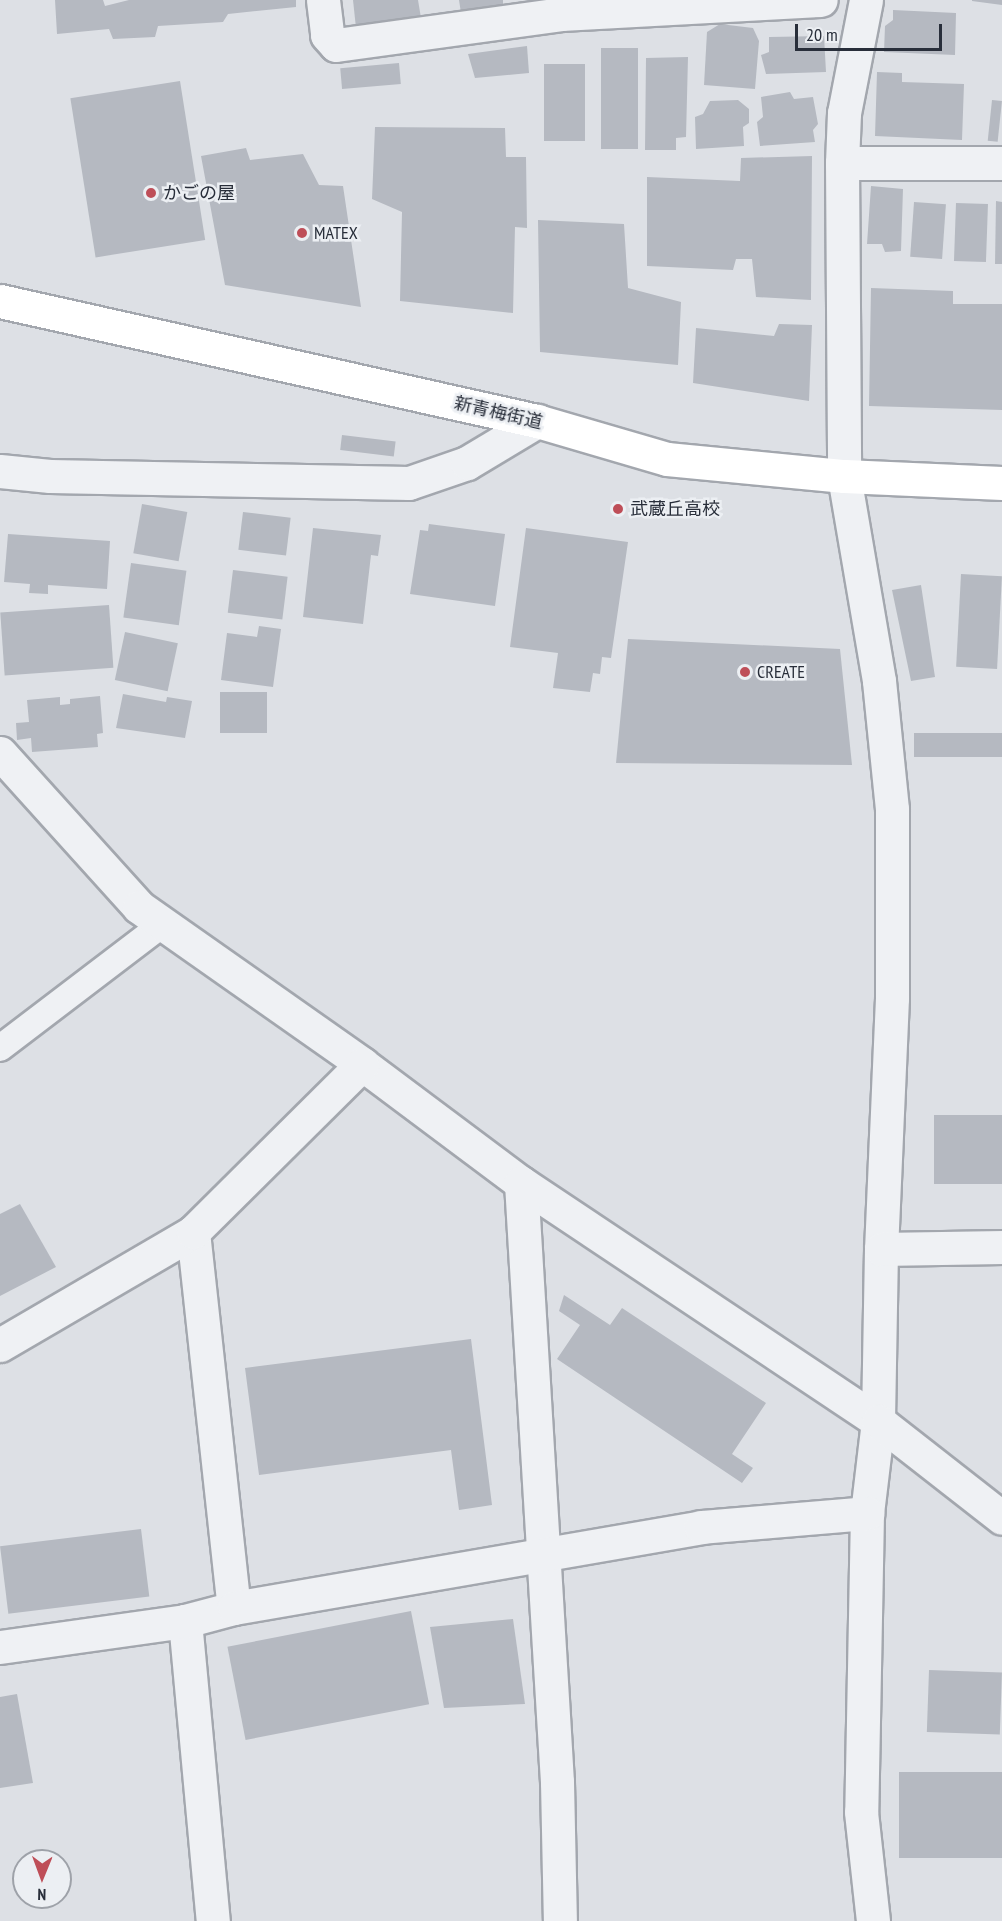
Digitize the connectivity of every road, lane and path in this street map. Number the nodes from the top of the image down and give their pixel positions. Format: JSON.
{"nodes":[{"id":1,"x":323,"y":0,"type":"edge"},
{"id":2,"x":821,"y":0,"type":"edge"},
{"id":3,"x":866,"y":0,"type":"edge"},
{"id":4,"x":842,"y":163,"type":"junction"},
{"id":5,"x":1002,"y":163,"type":"edge"},
{"id":6,"x":0,"y":301,"type":"edge"},
{"id":7,"x":537,"y":421,"type":"junction"},
{"id":8,"x":0,"y":471,"type":"edge"},
{"id":9,"x":844,"y":476,"type":"junction"},
{"id":10,"x":1002,"y":483,"type":"edge"},
{"id":11,"x":1,"y":757,"type":"edge"},
{"id":12,"x":163,"y":924,"type":"junction"},
{"id":13,"x":0,"y":1048,"type":"edge"},
{"id":14,"x":362,"y":1064,"type":"junction"},
{"id":15,"x":521,"y":1183,"type":"junction"},
{"id":16,"x":193,"y":1232,"type":"junction"},
{"id":17,"x":1002,"y":1247,"type":"edge"},
{"id":18,"x":881,"y":1249,"type":"junction"},
{"id":19,"x":0,"y":1345,"type":"edge"},
{"id":20,"x":878,"y":1421,"type":"junction"},
{"id":21,"x":867,"y":1513,"type":"junction"},
{"id":22,"x":1002,"y":1518,"type":"edge"},
{"id":23,"x":541,"y":1554,"type":"junction"},
{"id":24,"x":234,"y":1608,"type":"junction"},
{"id":25,"x":185,"y":1621,"type":"junction"},
{"id":26,"x":0,"y":1647,"type":"edge"},
{"id":27,"x":213,"y":1921,"type":"edge"},
{"id":28,"x":560,"y":1921,"type":"edge"},
{"id":29,"x":873,"y":1921,"type":"edge"}],
"edges":[{"from":1,"to":2,"type":"street"},
{"from":3,"to":4,"type":"street"},
{"from":4,"to":5,"type":"street"},
{"from":4,"to":9,"type":"street"},
{"from":6,"to":7,"type":"main road","name":"新青梅街道"},
{"from":7,"to":8,"type":"street"},
{"from":7,"to":9,"type":"main road","name":"新青梅街道"},
{"from":9,"to":10,"type":"main road","name":"新青梅街道"},
{"from":9,"to":18,"type":"street"},
{"from":11,"to":12,"type":"street"},
{"from":12,"to":13,"type":"lane"},
{"from":12,"to":14,"type":"street"},
{"from":14,"to":15,"type":"street"},
{"from":14,"to":16,"type":"street"},
{"from":15,"to":20,"type":"street"},
{"from":15,"to":23,"type":"street"},
{"from":16,"to":19,"type":"street"},
{"from":16,"to":24,"type":"street"},
{"from":17,"to":18,"type":"street"},
{"from":18,"to":20,"type":"street"},
{"from":20,"to":21,"type":"street"},
{"from":20,"to":22,"type":"street"},
{"from":21,"to":23,"type":"street"},
{"from":21,"to":29,"type":"street"},
{"from":23,"to":24,"type":"street"},
{"from":23,"to":28,"type":"street"},
{"from":24,"to":25,"type":"street"},
{"from":25,"to":26,"type":"street"},
{"from":25,"to":27,"type":"street"}]}
